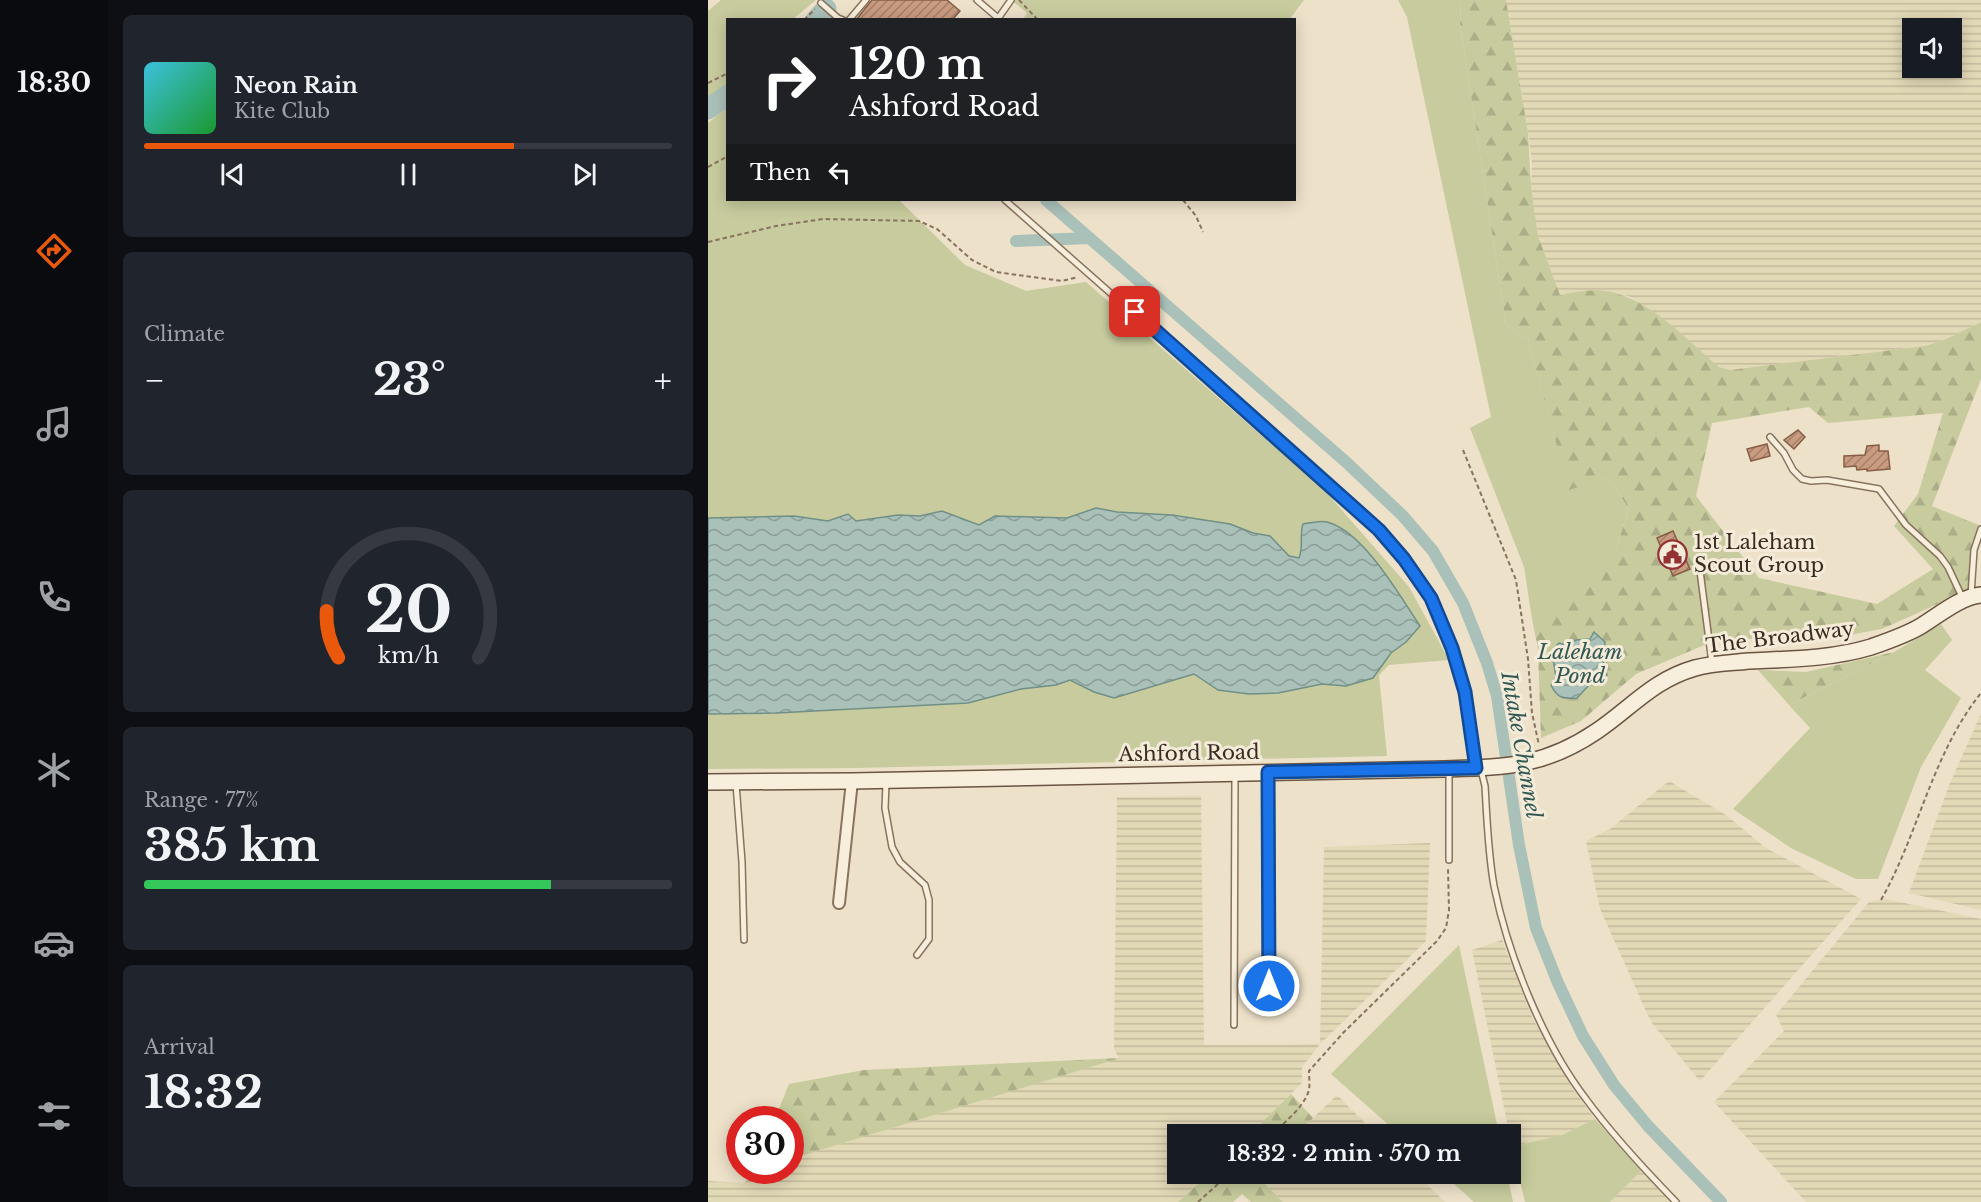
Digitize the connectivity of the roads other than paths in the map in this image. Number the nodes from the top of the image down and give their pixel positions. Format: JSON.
{"nodes":[{"id":1,"x":866,"y":0,"type":"edge"},
{"id":2,"x":977,"y":0,"type":"edge"},
{"id":3,"x":1011,"y":0,"type":"edge"},
{"id":4,"x":821,"y":3,"type":"road end"},
{"id":5,"x":838,"y":18,"type":"edge"},
{"id":6,"x":851,"y":18,"type":"edge"},
{"id":7,"x":997,"y":18,"type":"edge"},
{"id":8,"x":999,"y":18,"type":"edge"},
{"id":9,"x":1006,"y":201,"type":"edge"},
{"id":10,"x":1770,"y":437,"type":"dead end"},
{"id":11,"x":1981,"y":529,"type":"edge"},
{"id":12,"x":1700,"y":571,"type":"dead end"},
{"id":13,"x":1972,"y":597,"type":"edge"},
{"id":14,"x":1712,"y":664,"type":"junction"},
{"id":15,"x":1527,"y":763,"type":"joint"},
{"id":16,"x":1481,"y":768,"type":"junction"},
{"id":17,"x":1449,"y":769,"type":"junction"},
{"id":18,"x":1268,"y":772,"type":"junction"},
{"id":19,"x":1235,"y":773,"type":"junction"},
{"id":20,"x":886,"y":780,"type":"junction"},
{"id":21,"x":708,"y":782,"type":"edge"},
{"id":22,"x":735,"y":782,"type":"junction"},
{"id":23,"x":852,"y":782,"type":"junction"},
{"id":24,"x":1449,"y":860,"type":"road end"},
{"id":25,"x":839,"y":903,"type":"dead end"},
{"id":26,"x":744,"y":939,"type":"dead end"},
{"id":27,"x":917,"y":956,"type":"dead end"},
{"id":28,"x":1269,"y":986,"type":"dead end"},
{"id":29,"x":1234,"y":1025,"type":"dead end"},
{"id":30,"x":1676,"y":1202,"type":"edge"}],
"edges":[{"from":1,"to":6,"type":"lane"},
{"from":2,"to":7,"type":"lane"},
{"from":3,"to":8,"type":"lane"},
{"from":4,"to":5,"type":"lane"},
{"from":9,"to":16,"type":"lane"},
{"from":10,"to":13,"type":"lane"},
{"from":11,"to":13,"type":"lane"},
{"from":12,"to":14,"type":"lane"},
{"from":13,"to":14,"type":"main road","name":"The Broadway"},
{"from":14,"to":15,"type":"main road","name":"The Broadway"},
{"from":15,"to":16,"type":"main road","name":"Ashford Road"},
{"from":16,"to":17,"type":"main road","name":"Ashford Road"},
{"from":16,"to":30,"type":"lane"},
{"from":17,"to":18,"type":"main road","name":"Ashford Road"},
{"from":17,"to":24,"type":"lane"},
{"from":18,"to":19,"type":"main road","name":"Ashford Road"},
{"from":18,"to":28,"type":"street"},
{"from":19,"to":20,"type":"main road","name":"Ashford Road"},
{"from":19,"to":29,"type":"lane"},
{"from":20,"to":23,"type":"main road","name":"Ashford Road"},
{"from":20,"to":27,"type":"lane"},
{"from":21,"to":22,"type":"main road","name":"Ashford Road"},
{"from":22,"to":23,"type":"main road","name":"Ashford Road"},
{"from":22,"to":26,"type":"lane"},
{"from":23,"to":25,"type":"street"}]}
